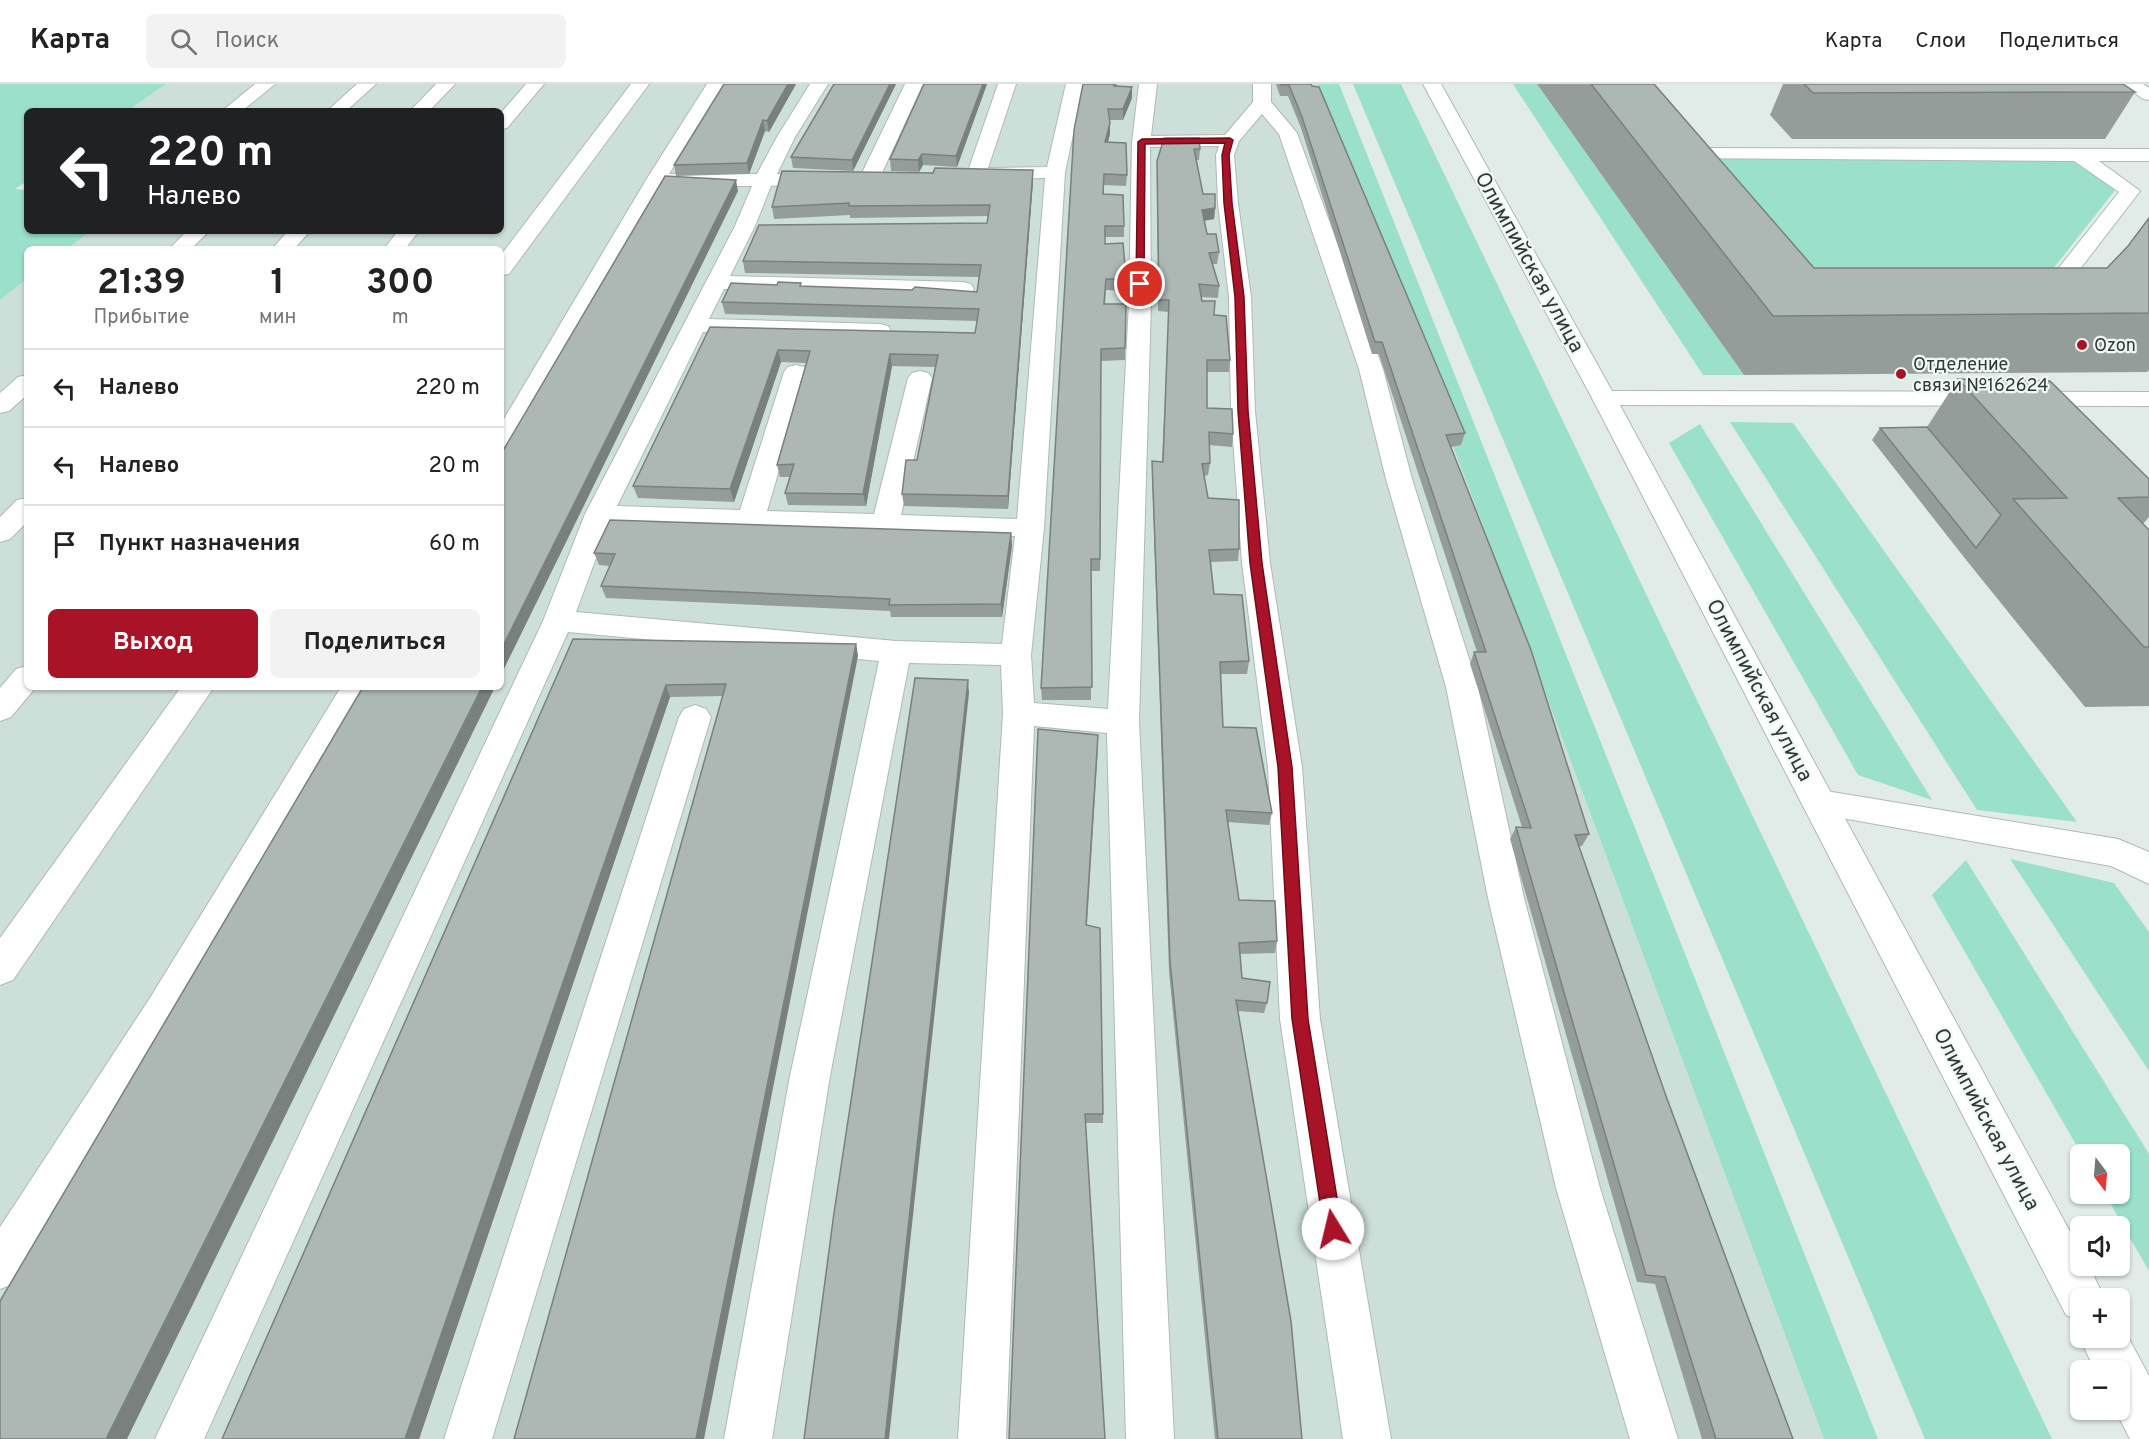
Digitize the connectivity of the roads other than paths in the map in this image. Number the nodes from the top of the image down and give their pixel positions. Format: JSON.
{"nodes":[{"id":1,"x":266,"y":84,"type":"edge"},
{"id":2,"x":367,"y":84,"type":"edge"},
{"id":3,"x":446,"y":84,"type":"edge"},
{"id":4,"x":535,"y":84,"type":"edge"},
{"id":5,"x":640,"y":84,"type":"edge"},
{"id":6,"x":716,"y":84,"type":"edge"},
{"id":7,"x":819,"y":84,"type":"edge"},
{"id":8,"x":914,"y":84,"type":"edge"},
{"id":9,"x":1007,"y":84,"type":"edge"},
{"id":10,"x":1074,"y":84,"type":"edge"},
{"id":11,"x":1148,"y":84,"type":"edge"},
{"id":12,"x":1432,"y":84,"type":"edge"},
{"id":13,"x":2131,"y":84,"type":"edge"},
{"id":14,"x":1262,"y":93,"type":"edge"},
{"id":15,"x":2149,"y":95,"type":"edge"},
{"id":16,"x":235,"y":108,"type":"edge"},
{"id":17,"x":339,"y":108,"type":"edge"},
{"id":18,"x":422,"y":108,"type":"edge"},
{"id":19,"x":504,"y":120,"type":"edge"},
{"id":20,"x":1680,"y":137,"type":"edge"},
{"id":21,"x":1230,"y":140,"type":"junction"},
{"id":22,"x":1142,"y":142,"type":"junction"},
{"id":23,"x":1693,"y":154,"type":"junction"},
{"id":24,"x":2078,"y":155,"type":"junction"},
{"id":25,"x":2149,"y":155,"type":"edge"},
{"id":26,"x":1055,"y":172,"type":"junction"},
{"id":27,"x":1708,"y":172,"type":"edge"},
{"id":28,"x":977,"y":174,"type":"junction"},
{"id":29,"x":953,"y":175,"type":"edge"},
{"id":30,"x":894,"y":176,"type":"edge"},
{"id":31,"x":870,"y":177,"type":"junction"},
{"id":32,"x":846,"y":178,"type":"edge"},
{"id":33,"x":799,"y":179,"type":"edge"},
{"id":34,"x":656,"y":180,"type":"junction"},
{"id":35,"x":764,"y":180,"type":"junction"},
{"id":36,"x":196,"y":234,"type":"edge"},
{"id":37,"x":297,"y":234,"type":"edge"},
{"id":38,"x":406,"y":234,"type":"edge"},
{"id":39,"x":182,"y":246,"type":"edge"},
{"id":40,"x":285,"y":246,"type":"edge"},
{"id":41,"x":396,"y":246,"type":"edge"},
{"id":42,"x":504,"y":265,"type":"edge"},
{"id":43,"x":716,"y":282,"type":"junction"},
{"id":44,"x":963,"y":289,"type":"edge"},
{"id":45,"x":2025,"y":294,"type":"edge"},
{"id":46,"x":694,"y":326,"type":"junction"},
{"id":47,"x":902,"y":332,"type":"edge"},
{"id":48,"x":796,"y":372,"type":"dead end"},
{"id":49,"x":920,"y":378,"type":"dead end"},
{"id":50,"x":24,"y":385,"type":"edge"},
{"id":51,"x":1604,"y":398,"type":"junction"},
{"id":52,"x":2020,"y":398,"type":"junction"},
{"id":53,"x":2149,"y":399,"type":"edge"},
{"id":54,"x":0,"y":406,"type":"edge"},
{"id":55,"x":2044,"y":424,"type":"edge"},
{"id":56,"x":504,"y":440,"type":"edge"},
{"id":57,"x":24,"y":509,"type":"edge"},
{"id":58,"x":599,"y":514,"type":"junction"},
{"id":59,"x":751,"y":519,"type":"junction"},
{"id":60,"x":885,"y":523,"type":"junction"},
{"id":61,"x":1030,"y":528,"type":"junction"},
{"id":62,"x":0,"y":533,"type":"edge"},
{"id":63,"x":558,"y":621,"type":"junction"},
{"id":64,"x":896,"y":652,"type":"junction"},
{"id":65,"x":1016,"y":655,"type":"junction"},
{"id":66,"x":24,"y":681,"type":"edge"},
{"id":67,"x":196,"y":690,"type":"edge"},
{"id":68,"x":355,"y":690,"type":"edge"},
{"id":69,"x":0,"y":709,"type":"edge"},
{"id":70,"x":1019,"y":713,"type":"junction"},
{"id":71,"x":695,"y":717,"type":"dead end"},
{"id":72,"x":1123,"y":722,"type":"junction"},
{"id":73,"x":1820,"y":803,"type":"junction"},
{"id":74,"x":2134,"y":848,"type":"edge"},
{"id":75,"x":2149,"y":869,"type":"edge"},
{"id":76,"x":0,"y":968,"type":"edge"},
{"id":77,"x":0,"y":1267,"type":"edge"},
{"id":78,"x":2076,"y":1288,"type":"edge"},
{"id":79,"x":2108,"y":1348,"type":"edge"},
{"id":80,"x":2149,"y":1425,"type":"edge"},
{"id":81,"x":178,"y":1439,"type":"edge"},
{"id":82,"x":468,"y":1439,"type":"edge"},
{"id":83,"x":748,"y":1439,"type":"edge"},
{"id":84,"x":981,"y":1439,"type":"edge"},
{"id":85,"x":1150,"y":1439,"type":"edge"},
{"id":86,"x":1367,"y":1439,"type":"edge"},
{"id":87,"x":1654,"y":1439,"type":"edge"}],
"edges":[{"from":1,"to":16,"type":"main road"},
{"from":2,"to":17,"type":"main road"},
{"from":3,"to":18,"type":"main road"},
{"from":4,"to":19,"type":"main road"},
{"from":5,"to":42,"type":"main road"},
{"from":6,"to":34,"type":"main road"},
{"from":7,"to":35,"type":"main road"},
{"from":8,"to":31,"type":"main road"},
{"from":9,"to":28,"type":"main road"},
{"from":10,"to":26,"type":"main road"},
{"from":11,"to":22,"type":"main road"},
{"from":12,"to":51,"type":"main road","name":"Олимпийская улица"},
{"from":13,"to":15,"type":"main road"},
{"from":14,"to":21,"type":"main road"},
{"from":14,"to":87,"type":"main road"},
{"from":20,"to":23,"type":"main road"},
{"from":21,"to":22,"type":"main road"},
{"from":21,"to":86,"type":"main road"},
{"from":22,"to":72,"type":"main road"},
{"from":23,"to":24,"type":"main road"},
{"from":23,"to":27,"type":"main road"},
{"from":24,"to":25,"type":"main road"},
{"from":24,"to":45,"type":"main road"},
{"from":26,"to":28,"type":"main road"},
{"from":26,"to":61,"type":"main road"},
{"from":28,"to":29,"type":"main road"},
{"from":30,"to":31,"type":"main road"},
{"from":31,"to":32,"type":"main road"},
{"from":33,"to":35,"type":"main road"},
{"from":34,"to":35,"type":"main road"},
{"from":34,"to":56,"type":"main road"},
{"from":35,"to":43,"type":"main road"},
{"from":36,"to":39,"type":"main road"},
{"from":37,"to":40,"type":"main road"},
{"from":38,"to":41,"type":"main road"},
{"from":43,"to":44,"type":"main road"},
{"from":43,"to":46,"type":"main road"},
{"from":46,"to":47,"type":"main road"},
{"from":46,"to":58,"type":"main road"},
{"from":48,"to":59,"type":"main road"},
{"from":49,"to":60,"type":"main road"},
{"from":50,"to":54,"type":"main road"},
{"from":51,"to":52,"type":"main road"},
{"from":51,"to":73,"type":"main road","name":"Олимпийская улица"},
{"from":52,"to":53,"type":"main road"},
{"from":52,"to":55,"type":"main road"},
{"from":57,"to":62,"type":"main road"},
{"from":58,"to":59,"type":"main road"},
{"from":58,"to":63,"type":"main road"},
{"from":59,"to":60,"type":"main road"},
{"from":60,"to":61,"type":"main road"},
{"from":61,"to":65,"type":"main road"},
{"from":63,"to":64,"type":"main road"},
{"from":63,"to":81,"type":"main road"},
{"from":64,"to":65,"type":"main road"},
{"from":64,"to":83,"type":"main road"},
{"from":65,"to":70,"type":"main road"},
{"from":66,"to":69,"type":"main road"},
{"from":67,"to":76,"type":"main road"},
{"from":68,"to":77,"type":"main road"},
{"from":70,"to":72,"type":"main road"},
{"from":70,"to":84,"type":"main road"},
{"from":71,"to":82,"type":"main road"},
{"from":72,"to":85,"type":"main road"},
{"from":73,"to":74,"type":"main road"},
{"from":73,"to":78,"type":"main road","name":"Олимпийская улица"},
{"from":74,"to":75,"type":"main road"},
{"from":79,"to":80,"type":"main road"}]}
